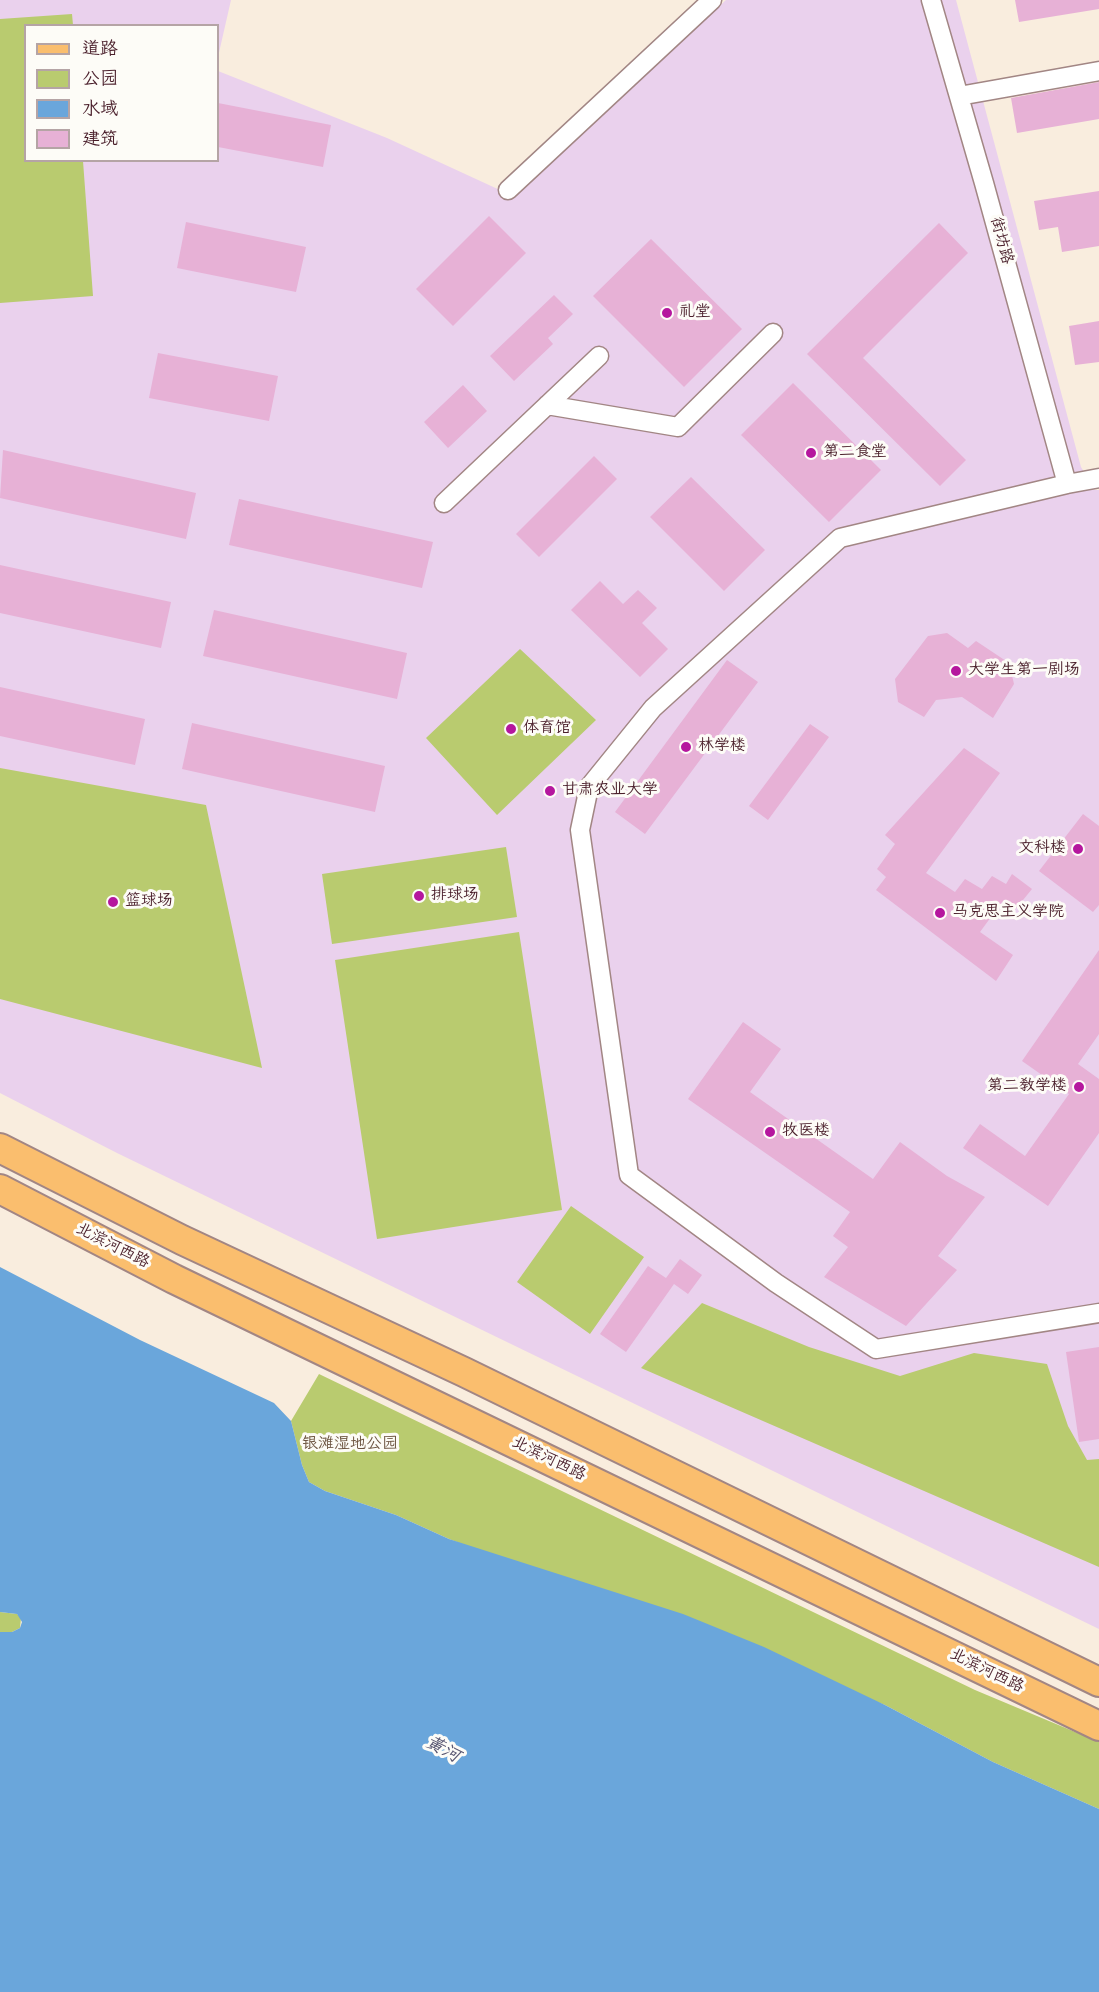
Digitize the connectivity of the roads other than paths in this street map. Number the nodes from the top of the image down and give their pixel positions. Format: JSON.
{"nodes":[{"id":1,"x":712,"y":0,"type":"edge"},
{"id":2,"x":931,"y":0,"type":"edge"},
{"id":3,"x":1099,"y":71,"type":"edge"},
{"id":4,"x":959,"y":96,"type":"junction"},
{"id":5,"x":508,"y":190,"type":"dead end"},
{"id":6,"x":773,"y":333,"type":"dead end"},
{"id":7,"x":599,"y":356,"type":"dead end"},
{"id":8,"x":547,"y":405,"type":"junction"},
{"id":9,"x":1099,"y":478,"type":"edge"},
{"id":10,"x":1067,"y":483,"type":"junction"},
{"id":11,"x":444,"y":503,"type":"dead end"},
{"id":12,"x":0,"y":1148,"type":"edge"},
{"id":13,"x":0,"y":1189,"type":"edge"},
{"id":14,"x":1099,"y":1313,"type":"edge"},
{"id":15,"x":365,"y":1325,"type":"junction"},
{"id":16,"x":345,"y":1362,"type":"junction"},
{"id":17,"x":1099,"y":1682,"type":"edge"},
{"id":18,"x":1099,"y":1726,"type":"edge"}],
"edges":[{"from":1,"to":5,"type":"street"},
{"from":2,"to":4,"type":"street","name":"街坊路"},
{"from":3,"to":4,"type":"street"},
{"from":4,"to":10,"type":"street","name":"街坊路"},
{"from":6,"to":8,"type":"street"},
{"from":7,"to":8,"type":"street"},
{"from":8,"to":11,"type":"street"},
{"from":9,"to":10,"type":"street"},
{"from":10,"to":14,"type":"street"},
{"from":12,"to":15,"type":"main road"},
{"from":13,"to":16,"type":"main road","name":"北滨河西路"},
{"from":15,"to":16,"type":"main road"},
{"from":15,"to":17,"type":"main road"},
{"from":16,"to":18,"type":"main road","name":"北滨河西路"}]}
